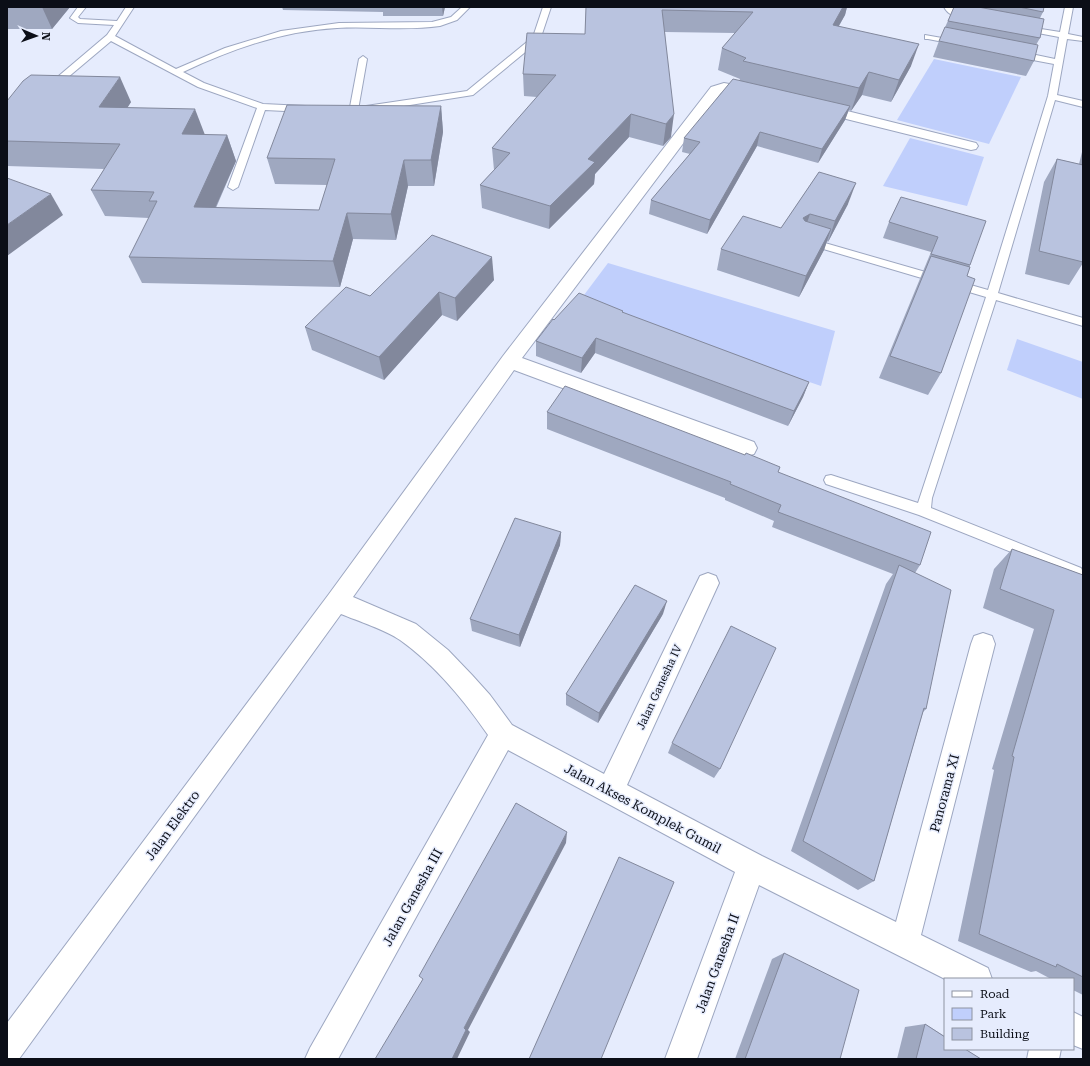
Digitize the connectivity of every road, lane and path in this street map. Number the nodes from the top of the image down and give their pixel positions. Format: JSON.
{"nodes":[{"id":1,"x":82,"y":7,"type":"edge"},
{"id":2,"x":130,"y":7,"type":"edge"},
{"id":3,"x":466,"y":7,"type":"edge"},
{"id":4,"x":546,"y":7,"type":"edge"},
{"id":5,"x":948,"y":7,"type":"edge"},
{"id":6,"x":1069,"y":7,"type":"edge"},
{"id":7,"x":978,"y":19,"type":"edge"},
{"id":8,"x":119,"y":23,"type":"junction"},
{"id":9,"x":1017,"y":27,"type":"edge"},
{"id":10,"x":1064,"y":36,"type":"junction"},
{"id":11,"x":110,"y":37,"type":"junction"},
{"id":12,"x":928,"y":37,"type":"dead end"},
{"id":13,"x":1083,"y":39,"type":"edge"},
{"id":14,"x":966,"y":44,"type":"edge"},
{"id":15,"x":1005,"y":52,"type":"edge"},
{"id":16,"x":363,"y":59,"type":"dead end"},
{"id":17,"x":1059,"y":62,"type":"junction"},
{"id":18,"x":178,"y":71,"type":"junction"},
{"id":19,"x":43,"y":94,"type":"edge"},
{"id":20,"x":1052,"y":96,"type":"junction"},
{"id":21,"x":773,"y":97,"type":"edge"},
{"id":22,"x":803,"y":104,"type":"edge"},
{"id":23,"x":1083,"y":104,"type":"edge"},
{"id":24,"x":262,"y":107,"type":"junction"},
{"id":25,"x":315,"y":109,"type":"edge"},
{"id":26,"x":331,"y":110,"type":"edge"},
{"id":27,"x":354,"y":110,"type":"junction"},
{"id":28,"x":971,"y":146,"type":"dead end"},
{"id":29,"x":233,"y":187,"type":"dead end"},
{"id":30,"x":803,"y":239,"type":"edge"},
{"id":31,"x":992,"y":296,"type":"junction"},
{"id":32,"x":1083,"y":322,"type":"edge"},
{"id":33,"x":510,"y":361,"type":"junction"},
{"id":34,"x":747,"y":448,"type":"dead end"},
{"id":35,"x":831,"y":480,"type":"dead end"},
{"id":36,"x":924,"y":511,"type":"junction"},
{"id":37,"x":1076,"y":572,"type":"edge"},
{"id":38,"x":708,"y":583,"type":"dead end"},
{"id":39,"x":338,"y":601,"type":"junction"},
{"id":40,"x":983,"y":644,"type":"dead end"},
{"id":41,"x":503,"y":734,"type":"junction"},
{"id":42,"x":610,"y":791,"type":"junction"},
{"id":43,"x":752,"y":866,"type":"junction"},
{"id":44,"x":905,"y":942,"type":"junction"},
{"id":45,"x":975,"y":978,"type":"edge"},
{"id":46,"x":1074,"y":1028,"type":"edge"},
{"id":47,"x":1083,"y":1033,"type":"edge"},
{"id":48,"x":7,"y":1050,"type":"edge"},
{"id":49,"x":321,"y":1059,"type":"edge"},
{"id":50,"x":681,"y":1059,"type":"edge"}],
"edges":[{"from":1,"to":8,"type":"lane"},
{"from":2,"to":8,"type":"lane"},
{"from":3,"to":18,"type":"lane"},
{"from":4,"to":27,"type":"lane"},
{"from":5,"to":7,"type":"lane"},
{"from":6,"to":10,"type":"lane"},
{"from":8,"to":11,"type":"lane"},
{"from":9,"to":10,"type":"lane"},
{"from":10,"to":13,"type":"lane"},
{"from":10,"to":17,"type":"lane"},
{"from":11,"to":18,"type":"lane"},
{"from":11,"to":19,"type":"lane"},
{"from":12,"to":14,"type":"lane"},
{"from":15,"to":17,"type":"lane"},
{"from":16,"to":27,"type":"lane"},
{"from":17,"to":20,"type":"lane"},
{"from":18,"to":24,"type":"lane"},
{"from":20,"to":23,"type":"lane"},
{"from":20,"to":31,"type":"lane"},
{"from":21,"to":33,"type":"street","name":"Jalan Elektro"},
{"from":22,"to":28,"type":"street"},
{"from":24,"to":25,"type":"lane"},
{"from":24,"to":29,"type":"lane"},
{"from":26,"to":27,"type":"lane"},
{"from":30,"to":31,"type":"lane"},
{"from":31,"to":32,"type":"lane"},
{"from":31,"to":36,"type":"lane"},
{"from":33,"to":34,"type":"street"},
{"from":33,"to":39,"type":"street","name":"Jalan Elektro"},
{"from":35,"to":36,"type":"lane"},
{"from":36,"to":37,"type":"lane"},
{"from":38,"to":42,"type":"street","name":"Jalan Ganesha IV"},
{"from":39,"to":41,"type":"street","name":"Jalan Akses Komplek Gumil"},
{"from":39,"to":48,"type":"street","name":"Jalan Elektro"},
{"from":40,"to":44,"type":"street","name":"Panorama XI"},
{"from":41,"to":42,"type":"street","name":"Jalan Akses Komplek Gumil"},
{"from":41,"to":49,"type":"street","name":"Jalan Ganesha III"},
{"from":42,"to":43,"type":"street","name":"Jalan Akses Komplek Gumil"},
{"from":43,"to":44,"type":"street","name":"Jalan Akses Komplek Gumil"},
{"from":43,"to":50,"type":"street","name":"Jalan Ganesha II"},
{"from":44,"to":45,"type":"street","name":"Jalan Akses Komplek Gumil"},
{"from":46,"to":47,"type":"street"}]}
